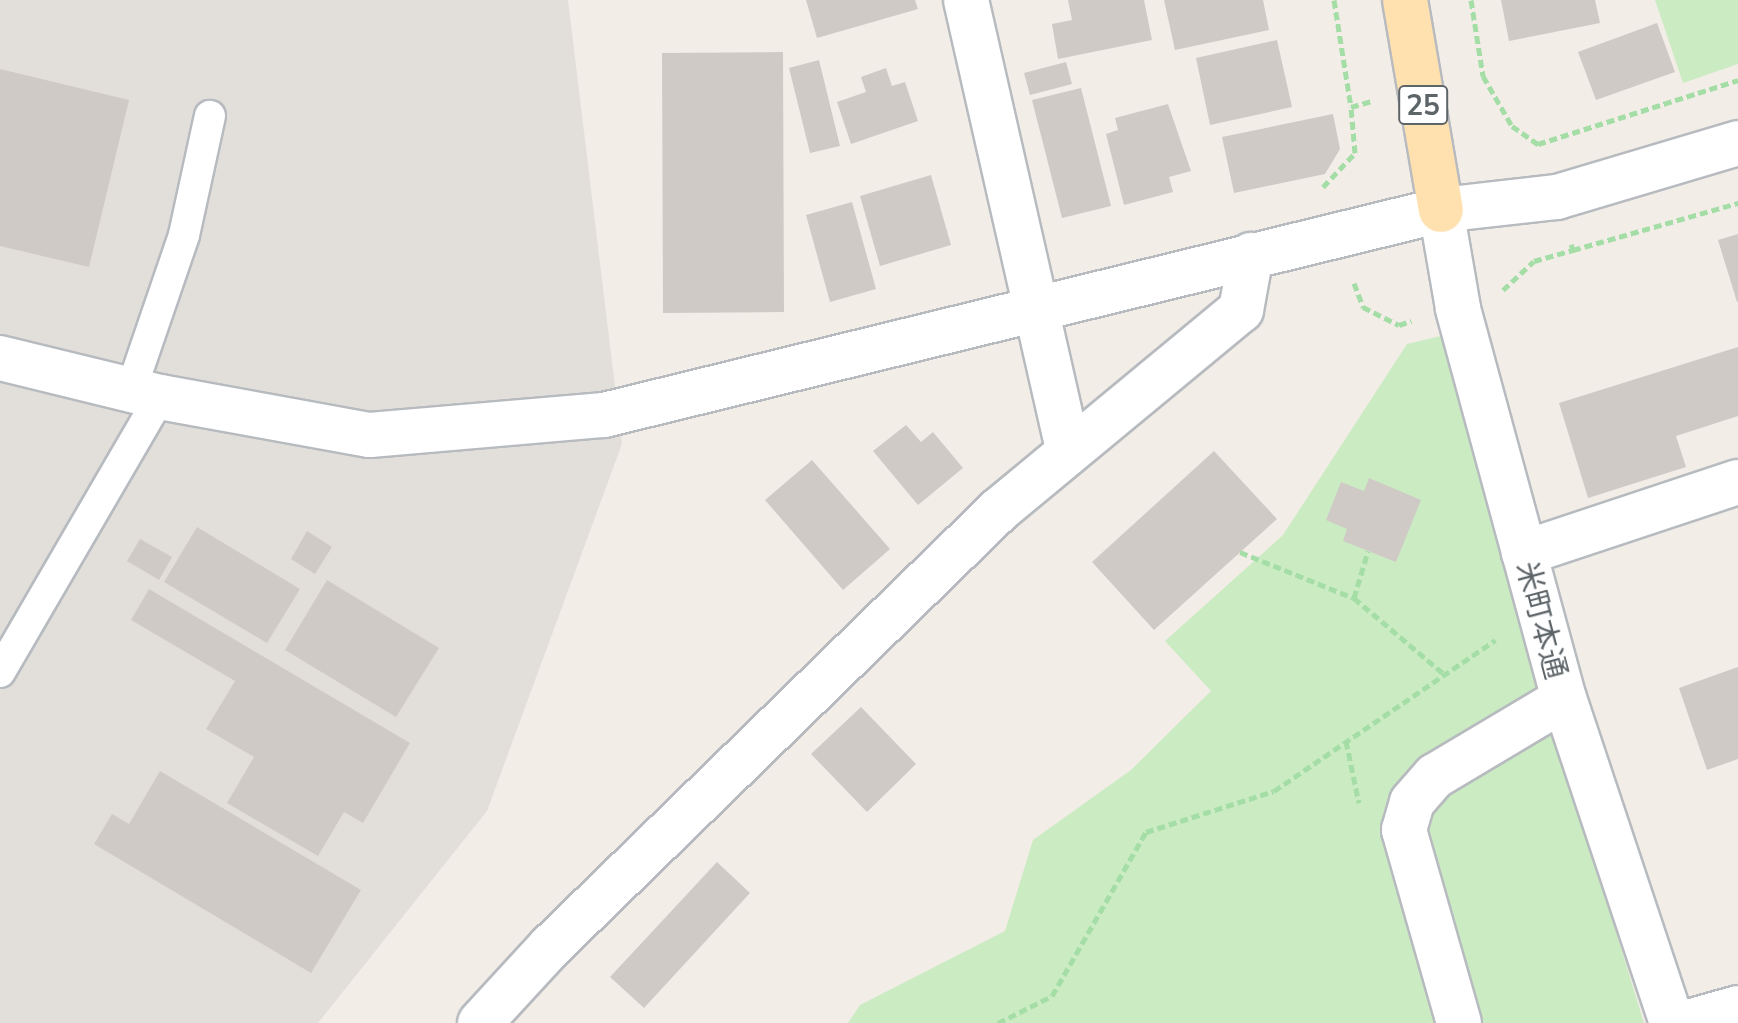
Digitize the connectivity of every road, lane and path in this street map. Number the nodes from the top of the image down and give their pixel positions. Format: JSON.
{"nodes":[{"id":1,"x":966,"y":0,"type":"edge"},
{"id":2,"x":1405,"y":0,"type":"edge"},
{"id":3,"x":1471,"y":0,"type":"edge"},
{"id":4,"x":1738,"y":80,"type":"edge"},
{"id":5,"x":210,"y":116,"type":"dead end"},
{"id":6,"x":1738,"y":143,"type":"edge"},
{"id":7,"x":1738,"y":203,"type":"edge"},
{"id":8,"x":1441,"y":210,"type":"junction"},
{"id":9,"x":1573,"y":250,"type":"dead end"},
{"id":10,"x":1251,"y":255,"type":"junction"},
{"id":11,"x":1035,"y":309,"type":"junction"},
{"id":12,"x":0,"y":358,"type":"edge"},
{"id":13,"x":146,"y":394,"type":"junction"},
{"id":14,"x":1068,"y":449,"type":"junction"},
{"id":15,"x":1738,"y":482,"type":"edge"},
{"id":16,"x":1368,"y":551,"type":"dead end"},
{"id":17,"x":1240,"y":552,"type":"dead end"},
{"id":18,"x":1524,"y":553,"type":"junction"},
{"id":19,"x":1354,"y":598,"type":"junction"},
{"id":20,"x":1539,"y":609,"type":"junction"},
{"id":21,"x":0,"y":672,"type":"edge"},
{"id":22,"x":1444,"y":674,"type":"junction"},
{"id":23,"x":1564,"y":699,"type":"junction"},
{"id":24,"x":1346,"y":741,"type":"junction"},
{"id":25,"x":1361,"y":813,"type":"dead end"},
{"id":26,"x":1738,"y":1008,"type":"edge"},
{"id":27,"x":480,"y":1023,"type":"edge"},
{"id":28,"x":998,"y":1023,"type":"edge"},
{"id":29,"x":1459,"y":1023,"type":"edge"},
{"id":30,"x":1672,"y":1023,"type":"edge"},
{"id":31,"x":1685,"y":1023,"type":"edge"}],
"edges":[{"from":1,"to":11,"type":"street"},
{"from":2,"to":8,"type":"main road","number":"25"},
{"from":3,"to":4,"type":"path"},
{"from":5,"to":13,"type":"lane"},
{"from":6,"to":8,"type":"street"},
{"from":7,"to":9,"type":"path"},
{"from":8,"to":10,"type":"street"},
{"from":8,"to":18,"type":"street","name":"米町本通"},
{"from":10,"to":11,"type":"street"},
{"from":10,"to":14,"type":"street"},
{"from":11,"to":13,"type":"street"},
{"from":11,"to":14,"type":"street"},
{"from":12,"to":13,"type":"street"},
{"from":13,"to":21,"type":"lane"},
{"from":14,"to":27,"type":"street"},
{"from":15,"to":18,"type":"street"},
{"from":16,"to":19,"type":"path"},
{"from":17,"to":19,"type":"path"},
{"from":18,"to":20,"type":"street","name":"米町本通"},
{"from":19,"to":22,"type":"path"},
{"from":20,"to":22,"type":"path"},
{"from":20,"to":23,"type":"street","name":"米町本通"},
{"from":22,"to":24,"type":"path"},
{"from":23,"to":29,"type":"street"},
{"from":23,"to":30,"type":"street","name":"米町本通"},
{"from":24,"to":25,"type":"path"},
{"from":24,"to":28,"type":"path"},
{"from":26,"to":31,"type":"street"}]}
